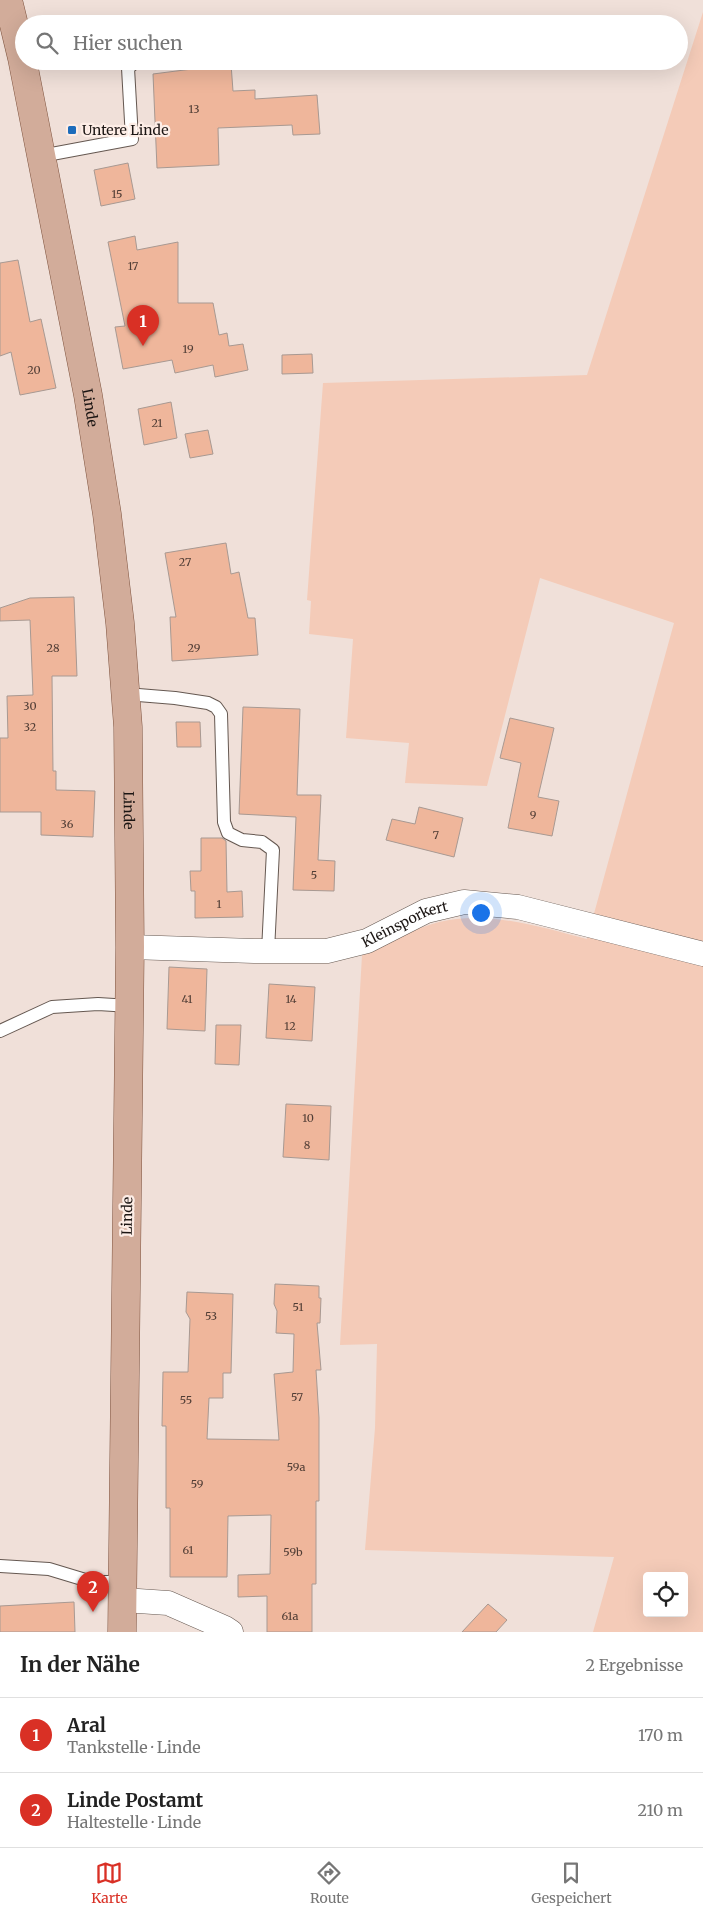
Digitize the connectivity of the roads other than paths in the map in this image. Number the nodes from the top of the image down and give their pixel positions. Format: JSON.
{"nodes":[{"id":1,"x":8,"y":0,"type":"edge"},
{"id":2,"x":15,"y":29,"type":"edge"},
{"id":3,"x":24,"y":70,"type":"edge"},
{"id":4,"x":128,"y":70,"type":"edge"},
{"id":5,"x":41,"y":156,"type":"junction"},
{"id":6,"x":126,"y":694,"type":"junction"},
{"id":7,"x":130,"y":947,"type":"junction"},
{"id":8,"x":268,"y":951,"type":"junction"},
{"id":9,"x":703,"y":954,"type":"edge"},
{"id":10,"x":130,"y":1006,"type":"junction"},
{"id":11,"x":0,"y":1031,"type":"edge"},
{"id":12,"x":0,"y":1566,"type":"edge"},
{"id":13,"x":123,"y":1591,"type":"junction"},
{"id":14,"x":122,"y":1632,"type":"edge"},
{"id":15,"x":231,"y":1632,"type":"edge"}],
"edges":[{"from":1,"to":2,"type":"main road","name":"Linde"},
{"from":3,"to":5,"type":"main road","name":"Linde"},
{"from":4,"to":5,"type":"lane"},
{"from":5,"to":6,"type":"main road","name":"Linde"},
{"from":6,"to":7,"type":"main road","name":"Linde"},
{"from":6,"to":8,"type":"lane"},
{"from":7,"to":8,"type":"street","name":"Kleinsporkert"},
{"from":7,"to":10,"type":"main road","name":"Linde"},
{"from":8,"to":9,"type":"street","name":"Kleinsporkert"},
{"from":10,"to":11,"type":"lane"},
{"from":10,"to":13,"type":"main road","name":"Linde"},
{"from":12,"to":13,"type":"lane"},
{"from":13,"to":14,"type":"main road","name":"Linde"},
{"from":13,"to":15,"type":"street"}]}
